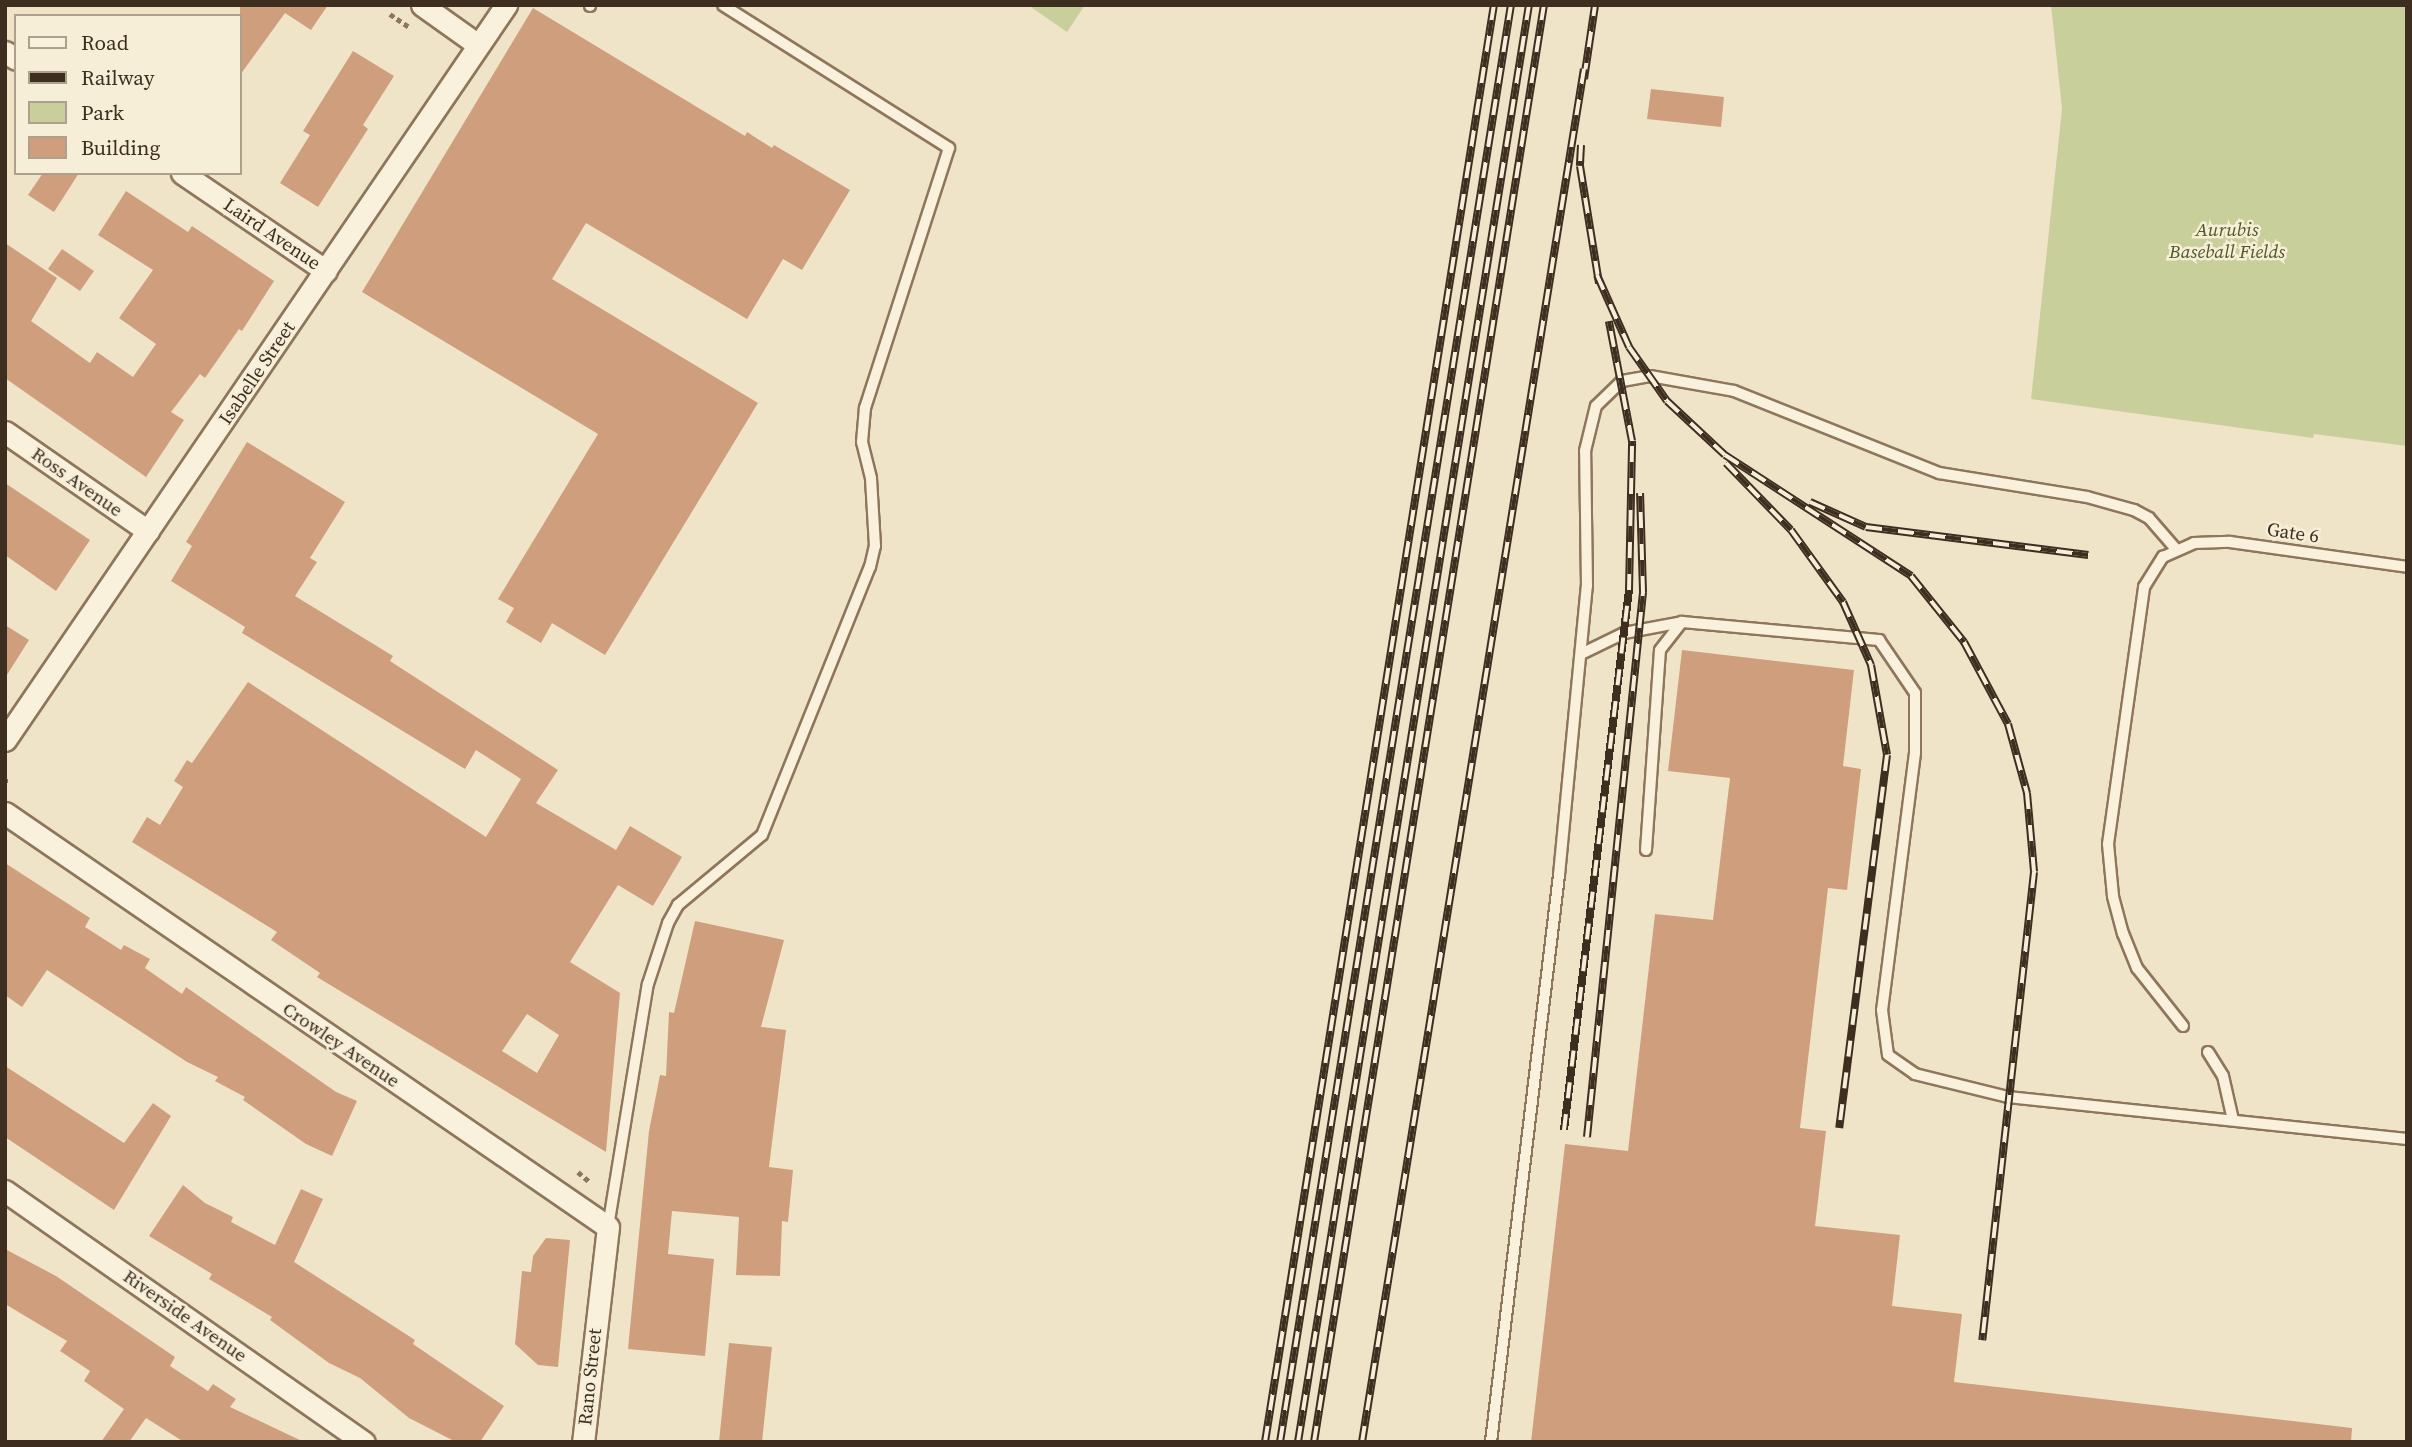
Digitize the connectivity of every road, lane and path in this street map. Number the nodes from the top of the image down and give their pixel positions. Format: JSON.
{"nodes":[{"id":1,"x":422,"y":5,"type":"edge"},
{"id":2,"x":506,"y":5,"type":"edge"},
{"id":3,"x":723,"y":5,"type":"edge"},
{"id":4,"x":478,"y":45,"type":"junction"},
{"id":5,"x":185,"y":175,"type":"edge"},
{"id":6,"x":326,"y":271,"type":"junction"},
{"id":7,"x":5,"y":432,"type":"edge"},
{"id":8,"x":148,"y":531,"type":"junction"},
{"id":9,"x":2175,"y":548,"type":"junction"},
{"id":10,"x":2407,"y":567,"type":"edge"},
{"id":11,"x":1682,"y":622,"type":"junction"},
{"id":12,"x":1581,"y":653,"type":"junction"},
{"id":13,"x":5,"y":740,"type":"edge"},
{"id":14,"x":5,"y":813,"type":"edge"},
{"id":15,"x":1646,"y":850,"type":"dead end"},
{"id":16,"x":2183,"y":1026,"type":"dead end"},
{"id":17,"x":2208,"y":1052,"type":"dead end"},
{"id":18,"x":2233,"y":1119,"type":"junction"},
{"id":19,"x":2407,"y":1139,"type":"edge"},
{"id":20,"x":578,"y":1172,"type":"dead end"},
{"id":21,"x":590,"y":1182,"type":"dead end"},
{"id":22,"x":5,"y":1191,"type":"edge"},
{"id":23,"x":608,"y":1227,"type":"junction"},
{"id":24,"x":364,"y":1442,"type":"edge"},
{"id":25,"x":583,"y":1442,"type":"edge"},
{"id":26,"x":1491,"y":1442,"type":"edge"}],
"edges":[{"from":1,"to":4,"type":"street"},
{"from":2,"to":4,"type":"street","name":"Isabelle Street"},
{"from":3,"to":23,"type":"lane"},
{"from":4,"to":6,"type":"street","name":"Isabelle Street"},
{"from":5,"to":6,"type":"street","name":"Laird Avenue"},
{"from":6,"to":8,"type":"street","name":"Isabelle Street"},
{"from":7,"to":8,"type":"street","name":"Ross Avenue"},
{"from":8,"to":13,"type":"street","name":"Isabelle Street"},
{"from":9,"to":10,"type":"lane","name":"Gate 6"},
{"from":9,"to":12,"type":"lane"},
{"from":9,"to":16,"type":"lane"},
{"from":11,"to":12,"type":"lane"},
{"from":11,"to":15,"type":"lane"},
{"from":11,"to":18,"type":"lane"},
{"from":12,"to":26,"type":"lane"},
{"from":14,"to":23,"type":"street","name":"Crowley Avenue"},
{"from":17,"to":18,"type":"lane"},
{"from":18,"to":19,"type":"lane"},
{"from":20,"to":21,"type":"path"},
{"from":22,"to":24,"type":"street","name":"Riverside Avenue"},
{"from":23,"to":25,"type":"street","name":"Rano Street"}]}
